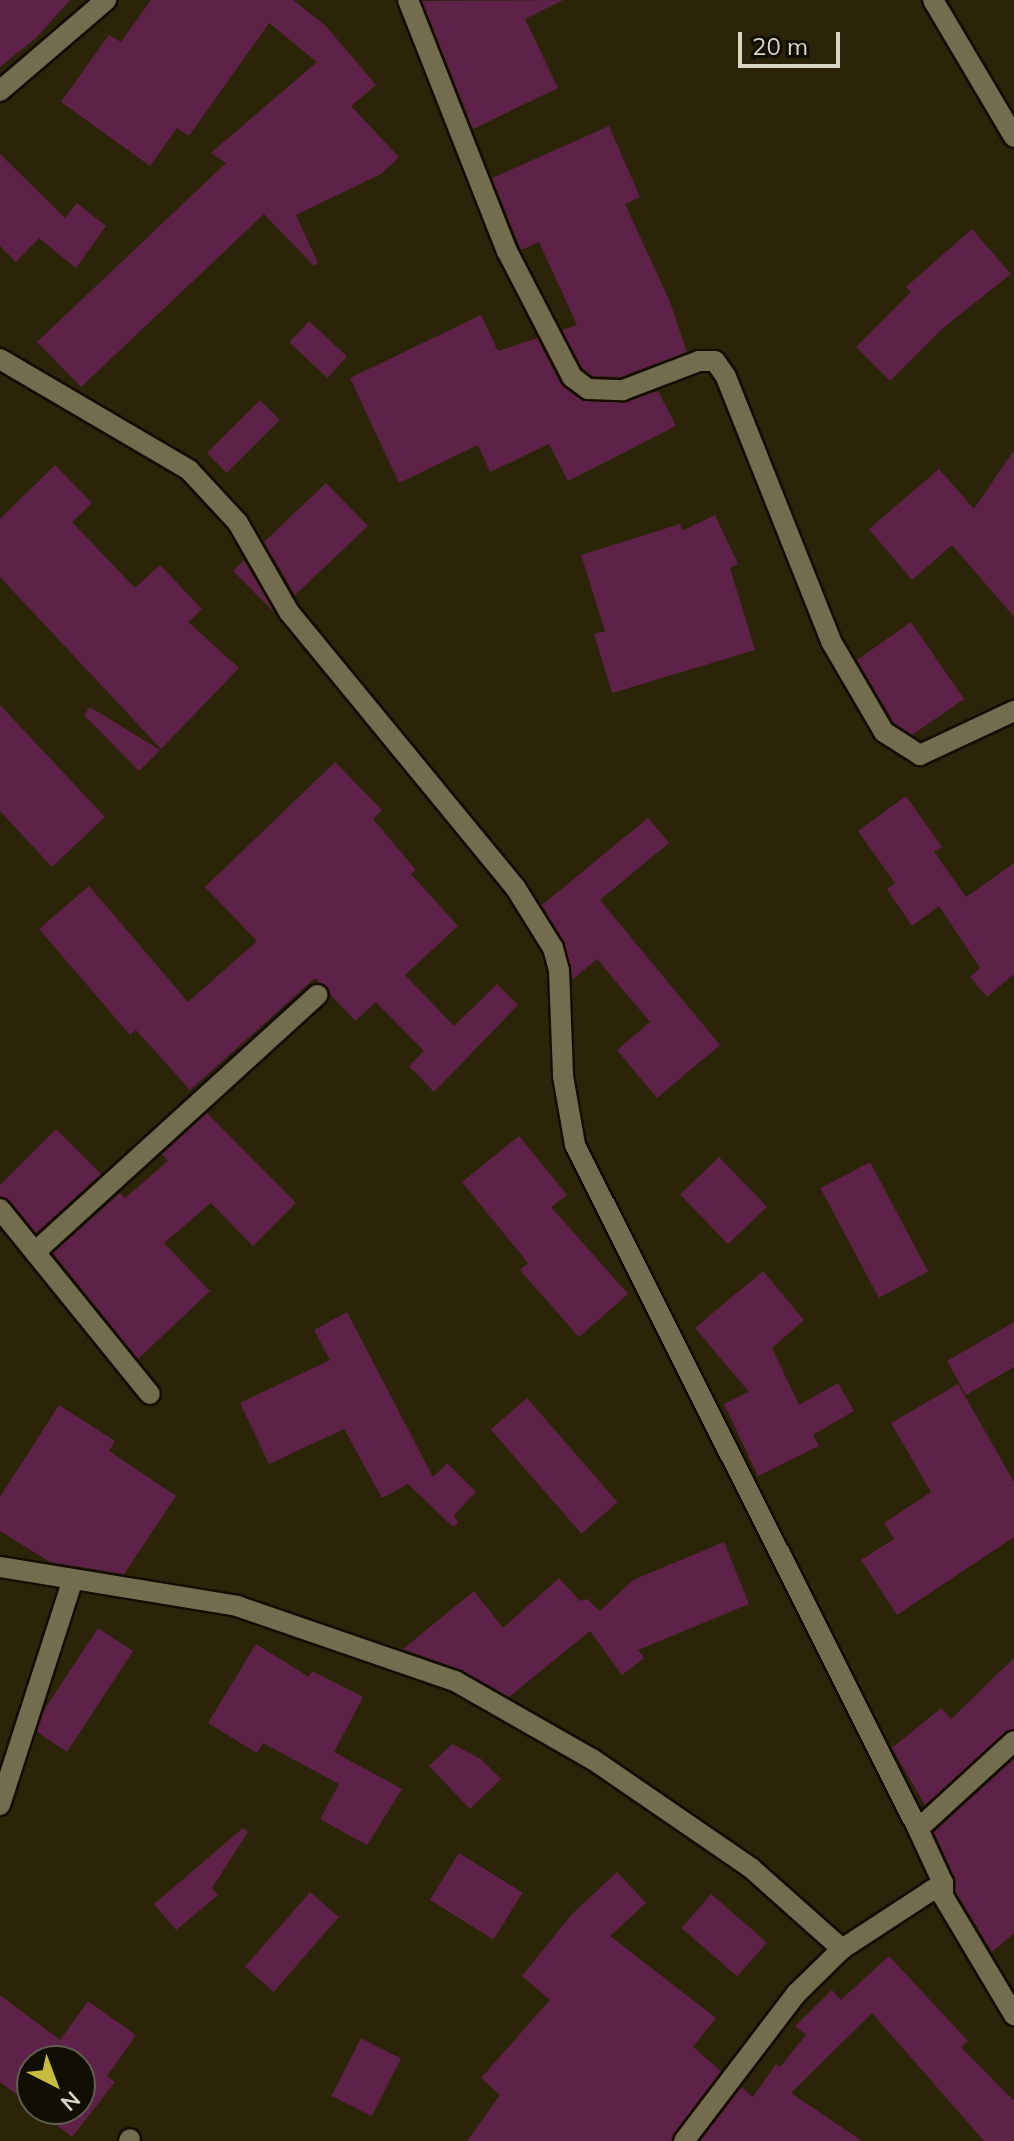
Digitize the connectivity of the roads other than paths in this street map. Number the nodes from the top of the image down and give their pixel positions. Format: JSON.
{"nodes":[{"id":1,"x":106,"y":0,"type":"edge"},
{"id":2,"x":408,"y":0,"type":"edge"},
{"id":3,"x":933,"y":0,"type":"edge"},
{"id":4,"x":0,"y":91,"type":"edge"},
{"id":5,"x":1014,"y":137,"type":"edge"},
{"id":6,"x":0,"y":359,"type":"edge"},
{"id":7,"x":1014,"y":711,"type":"edge"},
{"id":8,"x":317,"y":995,"type":"dead end"},
{"id":9,"x":0,"y":1209,"type":"edge"},
{"id":10,"x":35,"y":1252,"type":"junction"},
{"id":11,"x":150,"y":1394,"type":"dead end"},
{"id":12,"x":0,"y":1567,"type":"edge"},
{"id":13,"x":73,"y":1579,"type":"junction"},
{"id":14,"x":1014,"y":1741,"type":"edge"},
{"id":15,"x":0,"y":1805,"type":"edge"},
{"id":16,"x":918,"y":1829,"type":"junction"},
{"id":17,"x":943,"y":1883,"type":"junction"},
{"id":18,"x":842,"y":1949,"type":"junction"},
{"id":19,"x":1013,"y":2010,"type":"edge"},
{"id":20,"x":684,"y":2141,"type":"edge"}],
"edges":[{"from":1,"to":4,"type":"street"},
{"from":2,"to":7,"type":"street"},
{"from":3,"to":5,"type":"street"},
{"from":6,"to":16,"type":"street"},
{"from":8,"to":10,"type":"street"},
{"from":9,"to":10,"type":"street"},
{"from":10,"to":11,"type":"street"},
{"from":12,"to":13,"type":"street"},
{"from":13,"to":15,"type":"street"},
{"from":13,"to":18,"type":"street"},
{"from":14,"to":16,"type":"street"},
{"from":16,"to":17,"type":"street"},
{"from":17,"to":18,"type":"street"},
{"from":17,"to":19,"type":"street"},
{"from":18,"to":20,"type":"street"}]}
